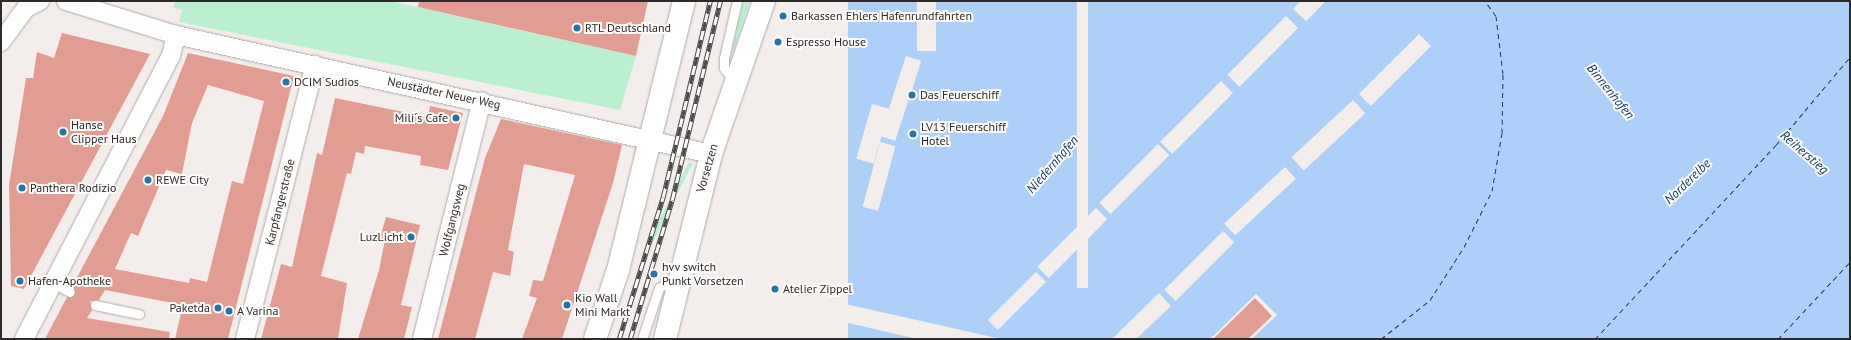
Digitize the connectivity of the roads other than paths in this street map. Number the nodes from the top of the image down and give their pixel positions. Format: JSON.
{"nodes":[{"id":1,"x":66,"y":1,"type":"edge"},
{"id":2,"x":684,"y":1,"type":"edge"},
{"id":3,"x":737,"y":1,"type":"edge"},
{"id":4,"x":764,"y":1,"type":"edge"},
{"id":5,"x":28,"y":4,"type":"edge"},
{"id":6,"x":176,"y":35,"type":"junction"},
{"id":7,"x":1,"y":42,"type":"edge"},
{"id":8,"x":315,"y":65,"type":"junction"},
{"id":9,"x":735,"y":84,"type":"junction"},
{"id":10,"x":482,"y":101,"type":"junction"},
{"id":11,"x":651,"y":138,"type":"junction"},
{"id":12,"x":710,"y":154,"type":"junction"},
{"id":13,"x":679,"y":275,"type":"junction"},
{"id":14,"x":53,"y":283,"type":"junction"},
{"id":15,"x":70,"y":292,"type":"dead end"},
{"id":16,"x":95,"y":305,"type":"dead end"},
{"id":17,"x":139,"y":314,"type":"dead end"},
{"id":18,"x":24,"y":339,"type":"edge"},
{"id":19,"x":245,"y":339,"type":"edge"},
{"id":20,"x":422,"y":339,"type":"edge"},
{"id":21,"x":595,"y":339,"type":"edge"},
{"id":22,"x":642,"y":339,"type":"edge"},
{"id":23,"x":665,"y":339,"type":"edge"}],
"edges":[{"from":1,"to":6,"type":"street","name":"Neustädter Neuer Weg"},
{"from":2,"to":11,"type":"main road"},
{"from":3,"to":9,"type":"lane"},
{"from":4,"to":9,"type":"main road","name":"Vorsetzen"},
{"from":5,"to":7,"type":"street"},
{"from":6,"to":8,"type":"street","name":"Neustädter Neuer Weg"},
{"from":6,"to":14,"type":"street"},
{"from":8,"to":10,"type":"street","name":"Neustädter Neuer Weg"},
{"from":8,"to":19,"type":"street","name":"Karpfangerstraße"},
{"from":9,"to":12,"type":"main road","name":"Vorsetzen"},
{"from":10,"to":11,"type":"street","name":"Neustädter Neuer Weg"},
{"from":10,"to":20,"type":"street","name":"Wolfgangsweg"},
{"from":11,"to":12,"type":"street","name":"Neustädter Neuer Weg"},
{"from":11,"to":21,"type":"main road"},
{"from":12,"to":13,"type":"main road","name":"Vorsetzen"},
{"from":13,"to":22,"type":"lane"},
{"from":13,"to":23,"type":"main road","name":"Vorsetzen"},
{"from":14,"to":15,"type":"lane"},
{"from":14,"to":18,"type":"street"},
{"from":16,"to":17,"type":"lane"}]}
